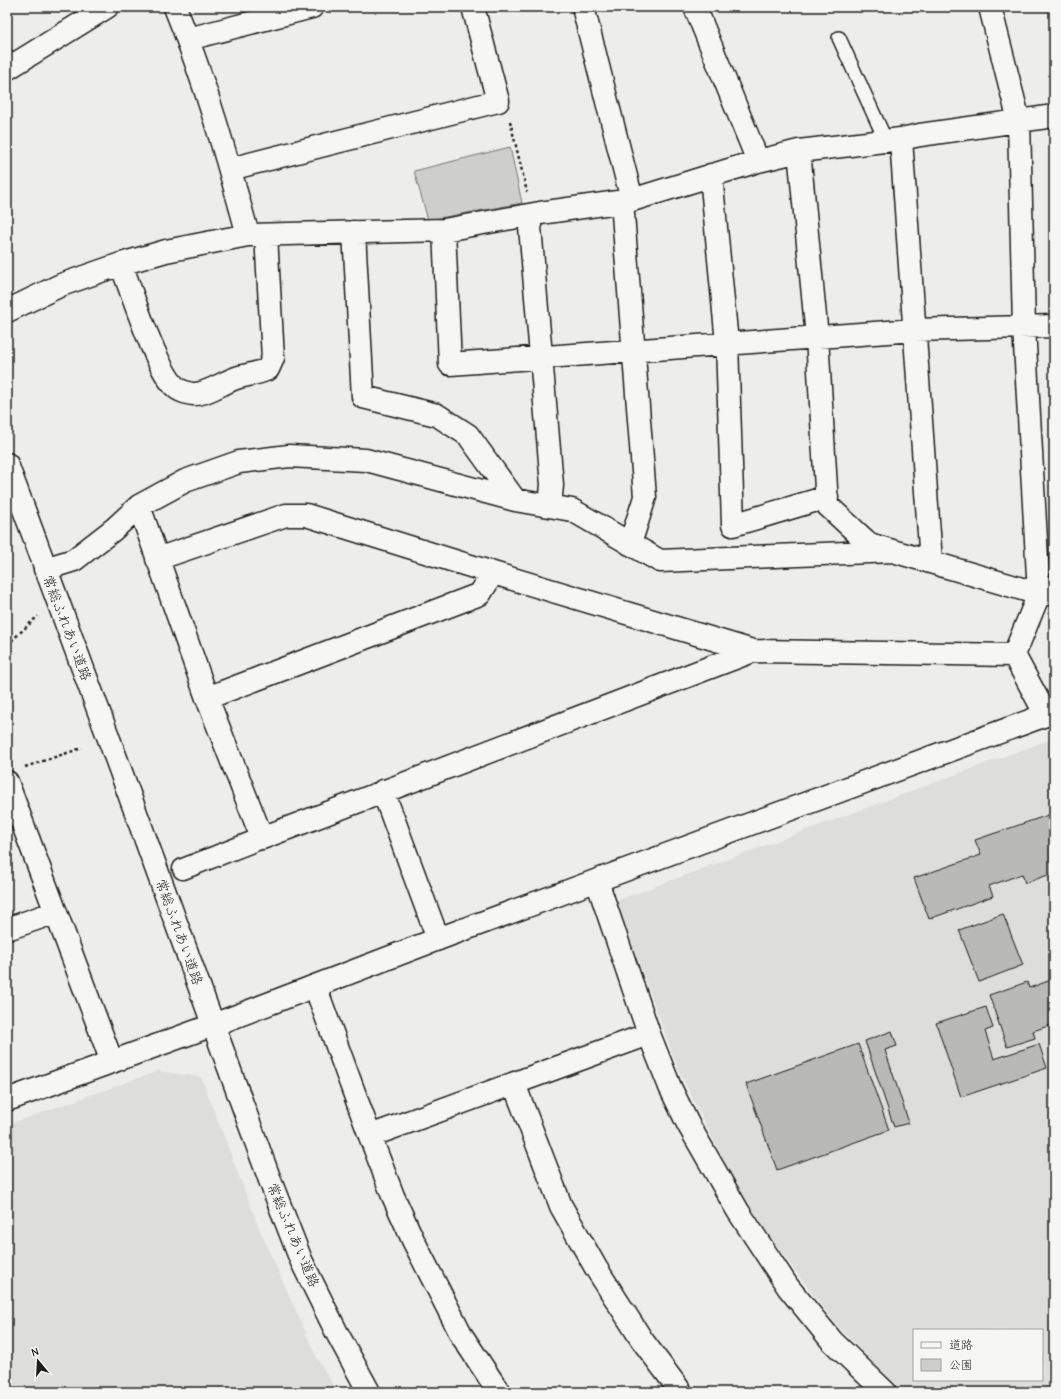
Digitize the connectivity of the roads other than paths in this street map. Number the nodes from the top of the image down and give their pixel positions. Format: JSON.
{"nodes":[{"id":1,"x":107,"y":7,"type":"edge"},
{"id":2,"x":175,"y":7,"type":"edge"},
{"id":3,"x":312,"y":7,"type":"edge"},
{"id":4,"x":473,"y":7,"type":"edge"},
{"id":5,"x":583,"y":7,"type":"edge"},
{"id":6,"x":695,"y":7,"type":"edge"},
{"id":7,"x":990,"y":7,"type":"edge"},
{"id":8,"x":839,"y":38,"type":"dead end"},
{"id":9,"x":188,"y":39,"type":"junction"},
{"id":10,"x":7,"y":70,"type":"edge"},
{"id":11,"x":1054,"y":116,"type":"edge"},
{"id":12,"x":1019,"y":121,"type":"junction"},
{"id":13,"x":893,"y":140,"type":"junction"},
{"id":14,"x":799,"y":151,"type":"junction"},
{"id":15,"x":758,"y":161,"type":"junction"},
{"id":16,"x":230,"y":169,"type":"junction"},
{"id":17,"x":711,"y":175,"type":"junction"},
{"id":18,"x":627,"y":200,"type":"junction"},
{"id":19,"x":529,"y":215,"type":"junction"},
{"id":20,"x":444,"y":230,"type":"junction"},
{"id":21,"x":354,"y":232,"type":"junction"},
{"id":22,"x":257,"y":235,"type":"junction"},
{"id":23,"x":121,"y":264,"type":"junction"},
{"id":24,"x":7,"y":311,"type":"edge"},
{"id":25,"x":1054,"y":326,"type":"edge"},
{"id":26,"x":1024,"y":327,"type":"junction"},
{"id":27,"x":915,"y":330,"type":"junction"},
{"id":28,"x":817,"y":337,"type":"junction"},
{"id":29,"x":727,"y":343,"type":"junction"},
{"id":30,"x":632,"y":350,"type":"junction"},
{"id":31,"x":542,"y":357,"type":"junction"},
{"id":32,"x":7,"y":464,"type":"edge"},
{"id":33,"x":827,"y":497,"type":"junction"},
{"id":34,"x":515,"y":500,"type":"junction"},
{"id":35,"x":139,"y":506,"type":"junction"},
{"id":36,"x":550,"y":506,"type":"junction"},
{"id":37,"x":630,"y":544,"type":"junction"},
{"id":38,"x":892,"y":551,"type":"junction"},
{"id":39,"x":158,"y":559,"type":"junction"},
{"id":40,"x":931,"y":562,"type":"junction"},
{"id":41,"x":45,"y":569,"type":"junction"},
{"id":42,"x":493,"y":573,"type":"junction"},
{"id":43,"x":1046,"y":594,"type":"edge"},
{"id":44,"x":753,"y":651,"type":"junction"},
{"id":45,"x":1014,"y":655,"type":"junction"},
{"id":46,"x":207,"y":698,"type":"junction"},
{"id":47,"x":1050,"y":714,"type":"edge"},
{"id":48,"x":14,"y":775,"type":"edge"},
{"id":49,"x":383,"y":792,"type":"junction"},
{"id":50,"x":262,"y":838,"type":"junction"},
{"id":51,"x":183,"y":869,"type":"dead end"},
{"id":52,"x":597,"y":881,"type":"junction"},
{"id":53,"x":56,"y":912,"type":"junction"},
{"id":54,"x":7,"y":929,"type":"edge"},
{"id":55,"x":438,"y":938,"type":"junction"},
{"id":56,"x":315,"y":986,"type":"junction"},
{"id":57,"x":213,"y":1025,"type":"junction"},
{"id":58,"x":649,"y":1034,"type":"junction"},
{"id":59,"x":112,"y":1062,"type":"junction"},
{"id":60,"x":514,"y":1084,"type":"junction"},
{"id":61,"x":7,"y":1100,"type":"edge"},
{"id":62,"x":370,"y":1136,"type":"junction"},
{"id":63,"x":369,"y":1392,"type":"edge"},
{"id":64,"x":499,"y":1392,"type":"edge"},
{"id":65,"x":681,"y":1392,"type":"edge"},
{"id":66,"x":885,"y":1392,"type":"edge"}],
"edges":[{"from":1,"to":10,"type":"street"},
{"from":2,"to":9,"type":"street"},
{"from":3,"to":9,"type":"street"},
{"from":4,"to":16,"type":"street"},
{"from":5,"to":18,"type":"street"},
{"from":6,"to":15,"type":"street"},
{"from":7,"to":12,"type":"street"},
{"from":8,"to":13,"type":"lane"},
{"from":9,"to":16,"type":"street"},
{"from":11,"to":12,"type":"street"},
{"from":12,"to":13,"type":"street"},
{"from":12,"to":26,"type":"street"},
{"from":13,"to":14,"type":"street"},
{"from":13,"to":27,"type":"street"},
{"from":14,"to":15,"type":"street"},
{"from":14,"to":28,"type":"street"},
{"from":15,"to":17,"type":"street"},
{"from":16,"to":22,"type":"street"},
{"from":17,"to":18,"type":"street"},
{"from":17,"to":29,"type":"street"},
{"from":18,"to":19,"type":"street"},
{"from":18,"to":30,"type":"street"},
{"from":19,"to":20,"type":"street"},
{"from":19,"to":31,"type":"street"},
{"from":20,"to":21,"type":"street"},
{"from":20,"to":31,"type":"street"},
{"from":21,"to":22,"type":"street"},
{"from":21,"to":34,"type":"street"},
{"from":22,"to":23,"type":"street"},
{"from":22,"to":23,"type":"street"},
{"from":23,"to":24,"type":"street"},
{"from":25,"to":26,"type":"street"},
{"from":26,"to":27,"type":"street"},
{"from":26,"to":43,"type":"street"},
{"from":27,"to":28,"type":"street"},
{"from":27,"to":40,"type":"street"},
{"from":28,"to":29,"type":"street"},
{"from":28,"to":33,"type":"street"},
{"from":29,"to":30,"type":"street"},
{"from":29,"to":33,"type":"street"},
{"from":30,"to":31,"type":"street"},
{"from":30,"to":37,"type":"street"},
{"from":31,"to":36,"type":"street"},
{"from":32,"to":41,"type":"street","name":"常総ふれあい道路"},
{"from":33,"to":38,"type":"street"},
{"from":34,"to":35,"type":"street"},
{"from":34,"to":36,"type":"street"},
{"from":35,"to":39,"type":"street"},
{"from":35,"to":41,"type":"street"},
{"from":36,"to":37,"type":"street"},
{"from":37,"to":38,"type":"street"},
{"from":38,"to":40,"type":"street"},
{"from":39,"to":42,"type":"street"},
{"from":39,"to":46,"type":"street"},
{"from":40,"to":43,"type":"street"},
{"from":41,"to":57,"type":"street","name":"常総ふれあい道路"},
{"from":42,"to":44,"type":"street"},
{"from":42,"to":46,"type":"street"},
{"from":43,"to":45,"type":"street"},
{"from":44,"to":45,"type":"street"},
{"from":44,"to":49,"type":"street"},
{"from":45,"to":47,"type":"street"},
{"from":46,"to":50,"type":"street"},
{"from":47,"to":52,"type":"street"},
{"from":48,"to":53,"type":"street"},
{"from":49,"to":50,"type":"street"},
{"from":49,"to":55,"type":"street"},
{"from":50,"to":51,"type":"street"},
{"from":52,"to":55,"type":"street"},
{"from":52,"to":58,"type":"street"},
{"from":53,"to":54,"type":"street"},
{"from":53,"to":59,"type":"street"},
{"from":55,"to":56,"type":"street"},
{"from":56,"to":57,"type":"street"},
{"from":56,"to":62,"type":"street"},
{"from":57,"to":59,"type":"street"},
{"from":57,"to":63,"type":"street","name":"常総ふれあい道路"},
{"from":58,"to":60,"type":"street"},
{"from":58,"to":66,"type":"street"},
{"from":59,"to":61,"type":"street"},
{"from":60,"to":62,"type":"street"},
{"from":60,"to":65,"type":"street"},
{"from":62,"to":64,"type":"street"}]}
